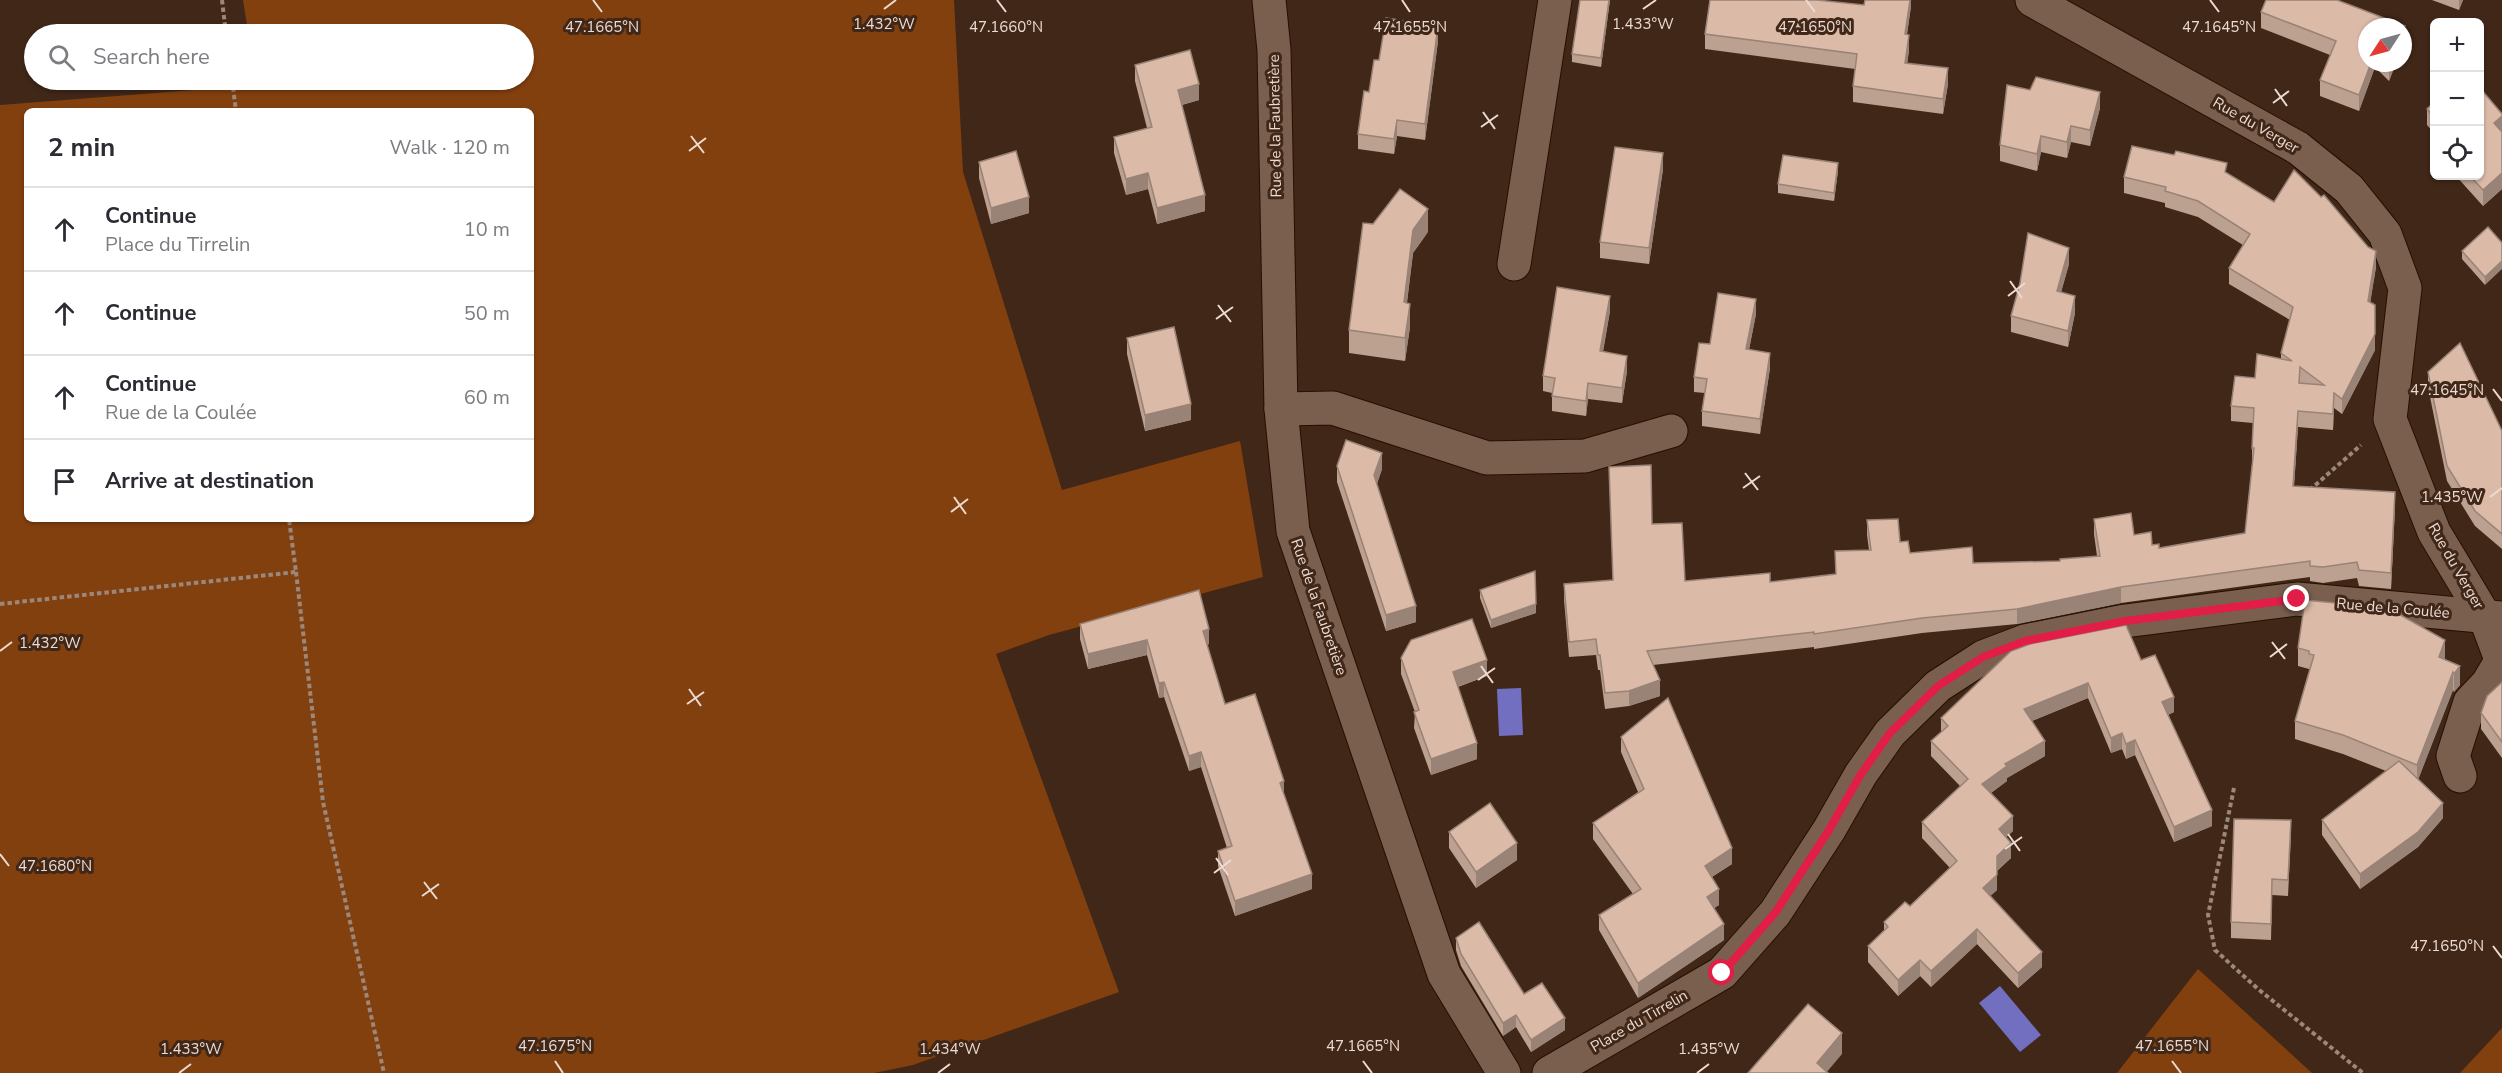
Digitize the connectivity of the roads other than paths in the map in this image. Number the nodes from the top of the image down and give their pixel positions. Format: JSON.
{"nodes":[{"id":1,"x":1269,"y":0,"type":"edge"},
{"id":2,"x":1555,"y":0,"type":"edge"},
{"id":3,"x":2032,"y":0,"type":"edge"},
{"id":4,"x":1514,"y":264,"type":"dead end"},
{"id":5,"x":1281,"y":409,"type":"junction"},
{"id":6,"x":1671,"y":431,"type":"dead end"},
{"id":7,"x":2493,"y":618,"type":"edge"},
{"id":8,"x":2502,"y":661,"type":"edge"},
{"id":9,"x":2460,"y":776,"type":"dead end"},
{"id":10,"x":1775,"y":913,"type":"joint"},
{"id":11,"x":1504,"y":1073,"type":"edge"},
{"id":12,"x":1549,"y":1073,"type":"edge"}],
"edges":[{"from":1,"to":5,"type":"street","name":"Rue de la Faubretière"},
{"from":2,"to":4,"type":"street"},
{"from":3,"to":7,"type":"street","name":"Rue du Verger"},
{"from":5,"to":6,"type":"street"},
{"from":5,"to":11,"type":"street","name":"Rue de la Faubretière"},
{"from":7,"to":8,"type":"street","name":"Rue du Verger"},
{"from":7,"to":10,"type":"street","name":"Rue de la Coulée"},
{"from":8,"to":9,"type":"street"},
{"from":10,"to":12,"type":"street","name":"Place du Tirrelin"}]}
